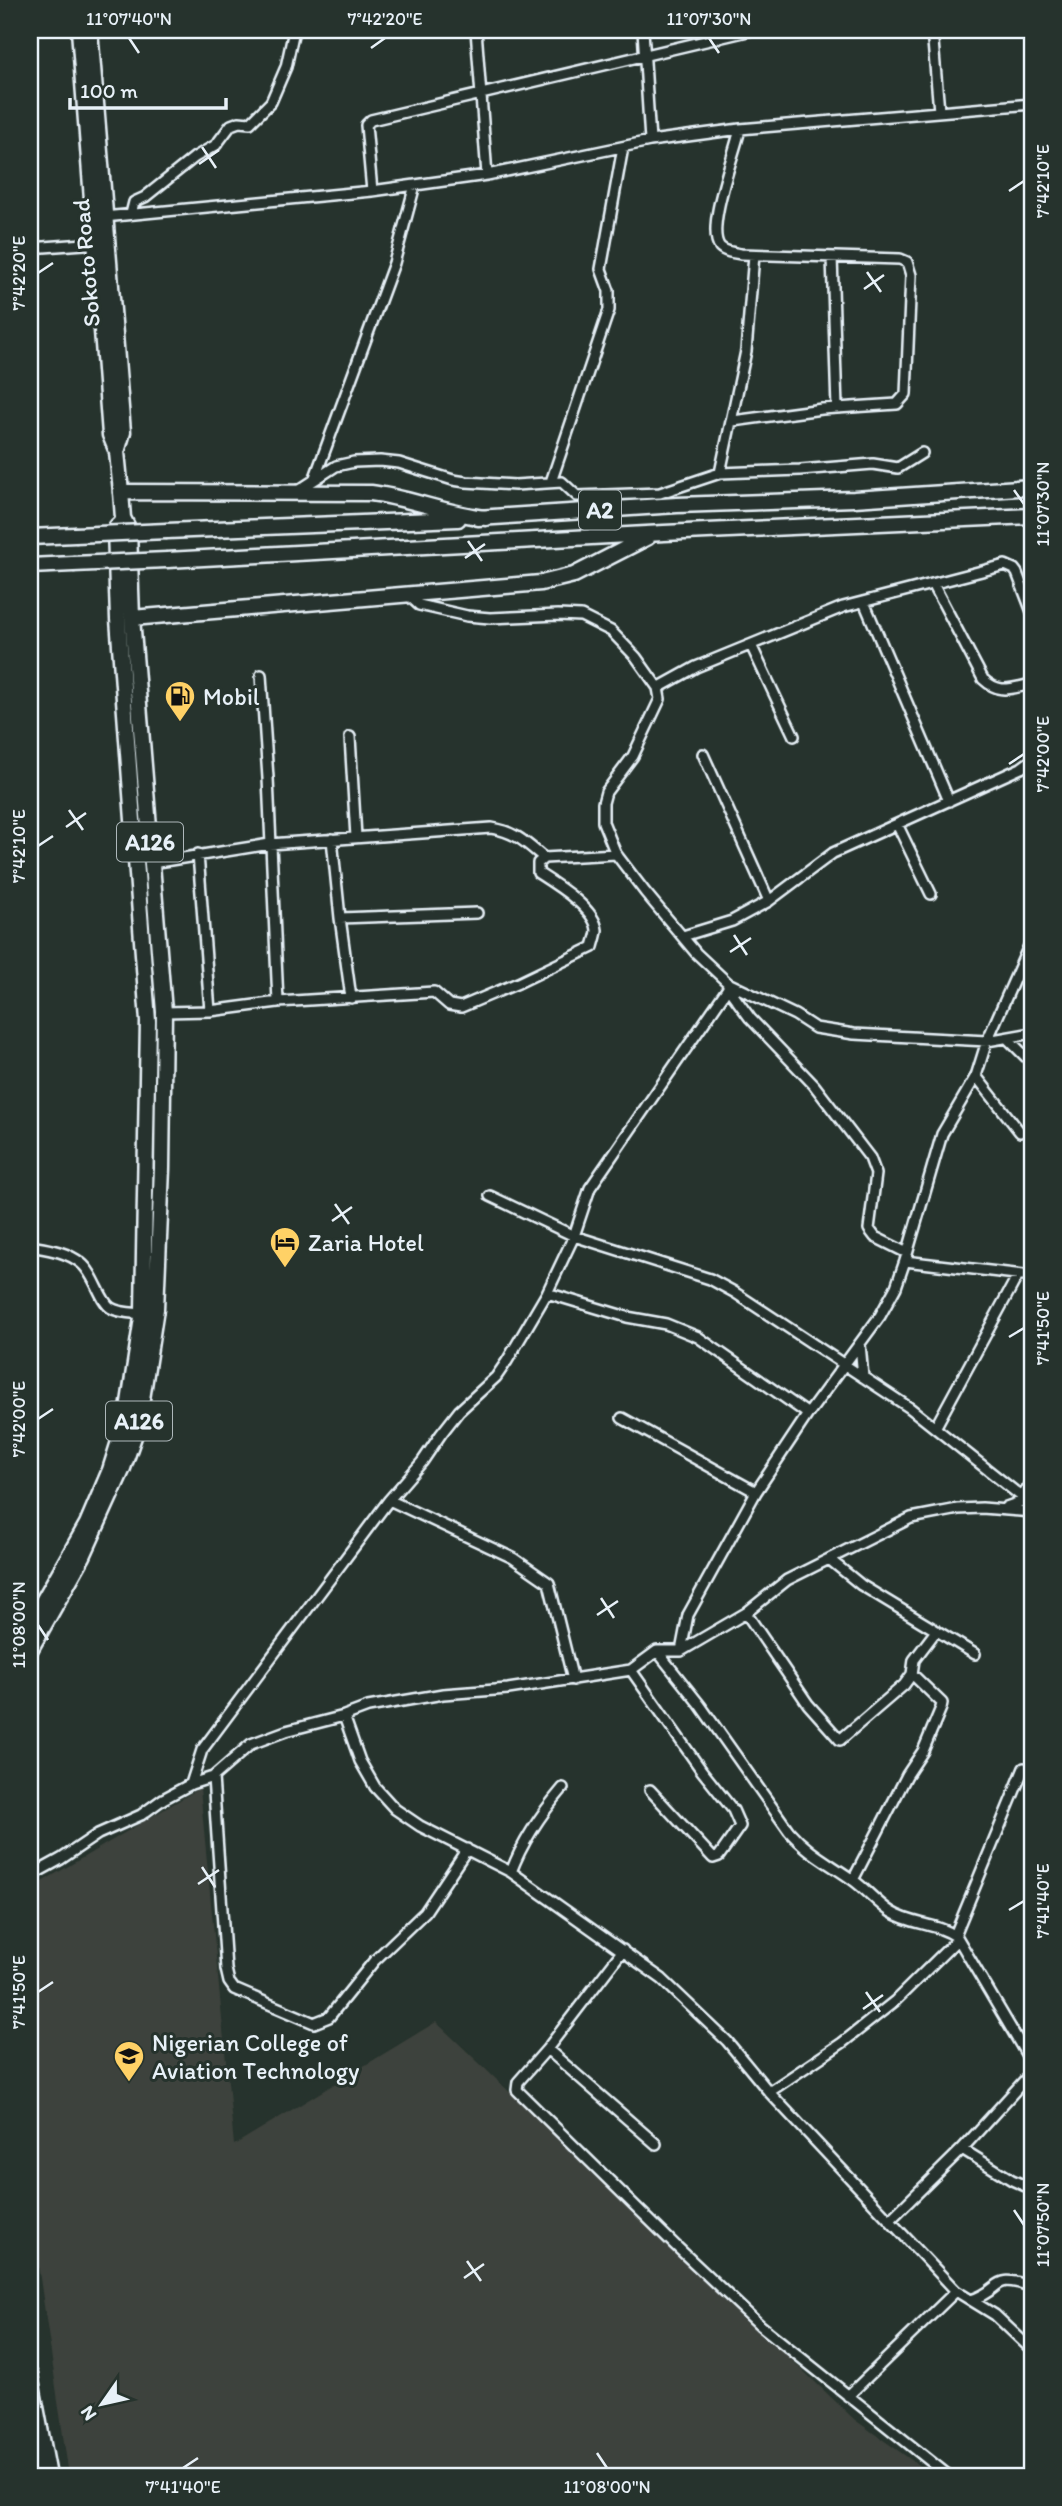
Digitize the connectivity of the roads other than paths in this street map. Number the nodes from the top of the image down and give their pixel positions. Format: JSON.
{"nodes":[{"id":1,"x":79,"y":30,"type":"edge"},
{"id":2,"x":90,"y":30,"type":"edge"},
{"id":3,"x":293,"y":30,"type":"edge"},
{"id":4,"x":476,"y":30,"type":"edge"},
{"id":5,"x":643,"y":30,"type":"edge"},
{"id":6,"x":752,"y":30,"type":"edge"},
{"id":7,"x":932,"y":30,"type":"edge"},
{"id":8,"x":645,"y":57,"type":"junction"},
{"id":9,"x":481,"y":93,"type":"junction"},
{"id":10,"x":1032,"y":104,"type":"edge"},
{"id":11,"x":939,"y":111,"type":"junction"},
{"id":12,"x":740,"y":129,"type":"junction"},
{"id":13,"x":650,"y":141,"type":"junction"},
{"id":14,"x":623,"y":147,"type":"junction"},
{"id":15,"x":488,"y":175,"type":"junction"},
{"id":16,"x":415,"y":185,"type":"junction"},
{"id":17,"x":372,"y":191,"type":"junction"},
{"id":18,"x":131,"y":214,"type":"junction"},
{"id":19,"x":104,"y":217,"type":"junction"},
{"id":20,"x":100,"y":243,"type":"junction"},
{"id":21,"x":30,"y":248,"type":"edge"},
{"id":22,"x":754,"y":255,"type":"junction"},
{"id":23,"x":832,"y":257,"type":"junction"},
{"id":24,"x":837,"y":408,"type":"junction"},
{"id":25,"x":733,"y":421,"type":"junction"},
{"id":26,"x":922,"y":453,"type":"dead end"},
{"id":27,"x":720,"y":473,"type":"junction"},
{"id":28,"x":314,"y":480,"type":"junction"},
{"id":29,"x":551,"y":482,"type":"junction"},
{"id":30,"x":1032,"y":487,"type":"edge"},
{"id":31,"x":121,"y":492,"type":"junction"},
{"id":32,"x":294,"y":492,"type":"junction"},
{"id":33,"x":1032,"y":516,"type":"edge"},
{"id":34,"x":123,"y":518,"type":"junction"},
{"id":35,"x":486,"y":518,"type":"junction"},
{"id":36,"x":349,"y":523,"type":"junction"},
{"id":37,"x":664,"y":533,"type":"junction"},
{"id":38,"x":30,"y":537,"type":"edge"},
{"id":39,"x":352,"y":549,"type":"junction"},
{"id":40,"x":30,"y":566,"type":"edge"},
{"id":41,"x":933,"y":584,"type":"junction"},
{"id":42,"x":407,"y":594,"type":"junction"},
{"id":43,"x":864,"y":602,"type":"junction"},
{"id":44,"x":1032,"y":612,"type":"edge"},
{"id":45,"x":132,"y":618,"type":"junction"},
{"id":46,"x":751,"y":645,"type":"junction"},
{"id":47,"x":261,"y":675,"type":"dead end"},
{"id":48,"x":1032,"y":684,"type":"edge"},
{"id":49,"x":658,"y":688,"type":"junction"},
{"id":50,"x":794,"y":736,"type":"dead end"},
{"id":51,"x":350,"y":737,"type":"dead end"},
{"id":52,"x":703,"y":754,"type":"dead end"},
{"id":53,"x":1032,"y":760,"type":"edge"},
{"id":54,"x":949,"y":801,"type":"junction"},
{"id":55,"x":897,"y":824,"type":"junction"},
{"id":56,"x":356,"y":837,"type":"junction"},
{"id":57,"x":332,"y":839,"type":"junction"},
{"id":58,"x":270,"y":844,"type":"junction"},
{"id":59,"x":198,"y":854,"type":"junction"},
{"id":60,"x":615,"y":854,"type":"junction"},
{"id":61,"x":544,"y":858,"type":"junction"},
{"id":62,"x":152,"y":863,"type":"junction"},
{"id":63,"x":931,"y":894,"type":"dead end"},
{"id":64,"x":769,"y":901,"type":"junction"},
{"id":65,"x":477,"y":913,"type":"dead end"},
{"id":66,"x":340,"y":918,"type":"junction"},
{"id":67,"x":683,"y":936,"type":"junction"},
{"id":68,"x":1032,"y":939,"type":"edge"},
{"id":69,"x":728,"y":986,"type":"junction"},
{"id":70,"x":351,"y":998,"type":"junction"},
{"id":71,"x":278,"y":1002,"type":"junction"},
{"id":72,"x":210,"y":1011,"type":"junction"},
{"id":73,"x":164,"y":1012,"type":"junction"},
{"id":74,"x":1032,"y":1033,"type":"edge"},
{"id":75,"x":1008,"y":1039,"type":"junction"},
{"id":76,"x":987,"y":1041,"type":"junction"},
{"id":77,"x":1032,"y":1063,"type":"edge"},
{"id":78,"x":976,"y":1076,"type":"junction"},
{"id":79,"x":1020,"y":1132,"type":"dead end"},
{"id":80,"x":490,"y":1196,"type":"dead end"},
{"id":81,"x":574,"y":1236,"type":"junction"},
{"id":82,"x":30,"y":1246,"type":"edge"},
{"id":83,"x":906,"y":1257,"type":"junction"},
{"id":84,"x":1018,"y":1275,"type":"junction"},
{"id":85,"x":1032,"y":1276,"type":"edge"},
{"id":86,"x":547,"y":1293,"type":"junction"},
{"id":87,"x":143,"y":1314,"type":"junction"},
{"id":88,"x":860,"y":1344,"type":"junction"},
{"id":89,"x":844,"y":1364,"type":"junction"},
{"id":90,"x":863,"y":1377,"type":"junction"},
{"id":91,"x":808,"y":1415,"type":"junction"},
{"id":92,"x":622,"y":1418,"type":"dead end"},
{"id":93,"x":935,"y":1428,"type":"junction"},
{"id":94,"x":1032,"y":1479,"type":"edge"},
{"id":95,"x":756,"y":1492,"type":"junction"},
{"id":96,"x":1025,"y":1499,"type":"edge"},
{"id":97,"x":389,"y":1500,"type":"junction"},
{"id":98,"x":1004,"y":1508,"type":"junction"},
{"id":99,"x":1032,"y":1512,"type":"edge"},
{"id":100,"x":829,"y":1559,"type":"junction"},
{"id":101,"x":746,"y":1613,"type":"junction"},
{"id":102,"x":30,"y":1624,"type":"edge"},
{"id":103,"x":936,"y":1631,"type":"junction"},
{"id":104,"x":30,"y":1650,"type":"edge"},
{"id":105,"x":657,"y":1651,"type":"junction"},
{"id":106,"x":681,"y":1651,"type":"junction"},
{"id":107,"x":975,"y":1654,"type":"dead end"},
{"id":108,"x":631,"y":1670,"type":"junction"},
{"id":109,"x":912,"y":1674,"type":"junction"},
{"id":110,"x":573,"y":1680,"type":"junction"},
{"id":111,"x":344,"y":1716,"type":"junction"},
{"id":112,"x":1024,"y":1768,"type":"dead end"},
{"id":113,"x":213,"y":1777,"type":"junction"},
{"id":114,"x":191,"y":1784,"type":"junction"},
{"id":115,"x":564,"y":1788,"type":"dead end"},
{"id":116,"x":650,"y":1790,"type":"dead end"},
{"id":117,"x":467,"y":1849,"type":"junction"},
{"id":118,"x":511,"y":1872,"type":"junction"},
{"id":119,"x":30,"y":1876,"type":"edge"},
{"id":120,"x":853,"y":1880,"type":"junction"},
{"id":121,"x":956,"y":1938,"type":"junction"},
{"id":122,"x":623,"y":1950,"type":"junction"},
{"id":123,"x":547,"y":2049,"type":"junction"},
{"id":124,"x":1032,"y":2064,"type":"edge"},
{"id":125,"x":1032,"y":2071,"type":"edge"},
{"id":126,"x":769,"y":2092,"type":"junction"},
{"id":127,"x":656,"y":2144,"type":"dead end"},
{"id":128,"x":962,"y":2149,"type":"junction"},
{"id":129,"x":1032,"y":2189,"type":"edge"},
{"id":130,"x":891,"y":2219,"type":"junction"},
{"id":131,"x":1032,"y":2287,"type":"edge"},
{"id":132,"x":956,"y":2291,"type":"junction"},
{"id":133,"x":971,"y":2300,"type":"junction"},
{"id":134,"x":1032,"y":2350,"type":"edge"},
{"id":135,"x":30,"y":2375,"type":"edge"},
{"id":136,"x":848,"y":2396,"type":"junction"},
{"id":137,"x":30,"y":2445,"type":"edge"},
{"id":138,"x":36,"y":2476,"type":"edge"},
{"id":139,"x":49,"y":2476,"type":"edge"},
{"id":140,"x":949,"y":2476,"type":"edge"}],
"edges":[{"from":1,"to":20,"type":"main road"},
{"from":2,"to":19,"type":"main road","name":"Sokoto Road"},
{"from":3,"to":18,"type":"street"},
{"from":4,"to":9,"type":"street"},
{"from":5,"to":8,"type":"street"},
{"from":6,"to":8,"type":"street"},
{"from":7,"to":11,"type":"street"},
{"from":8,"to":9,"type":"street"},
{"from":8,"to":13,"type":"street"},
{"from":9,"to":15,"type":"street"},
{"from":9,"to":17,"type":"street"},
{"from":10,"to":11,"type":"street"},
{"from":11,"to":12,"type":"street"},
{"from":12,"to":13,"type":"street"},
{"from":12,"to":22,"type":"street"},
{"from":13,"to":14,"type":"street"},
{"from":14,"to":15,"type":"street"},
{"from":14,"to":29,"type":"street"},
{"from":15,"to":16,"type":"street"},
{"from":16,"to":17,"type":"street"},
{"from":16,"to":28,"type":"street"},
{"from":17,"to":18,"type":"street"},
{"from":18,"to":19,"type":"street"},
{"from":19,"to":20,"type":"main road","name":"Sokoto Road"},
{"from":20,"to":21,"type":"street"},
{"from":20,"to":31,"type":"main road","name":"Sokoto Road"},
{"from":22,"to":23,"type":"street"},
{"from":22,"to":25,"type":"street"},
{"from":23,"to":24,"type":"street"},
{"from":23,"to":24,"type":"street"},
{"from":24,"to":25,"type":"street"},
{"from":25,"to":27,"type":"street"},
{"from":26,"to":27,"type":"street"},
{"from":27,"to":29,"type":"street"},
{"from":28,"to":29,"type":"street"},
{"from":28,"to":32,"type":"street"},
{"from":30,"to":35,"type":"main road","number":"A2"},
{"from":31,"to":32,"type":"main road"},
{"from":31,"to":34,"type":"main road","number":"A126"},
{"from":32,"to":35,"type":"main road"},
{"from":33,"to":37,"type":"main road","number":"A2"},
{"from":34,"to":45,"type":"main road","number":"A126"},
{"from":34,"to":87,"type":"main road","number":"A126"},
{"from":35,"to":36,"type":"main road","number":"A2"},
{"from":36,"to":38,"type":"main road","number":"A2","bridge":true},
{"from":36,"to":39,"type":"main road"},
{"from":37,"to":39,"type":"main road","number":"A2"},
{"from":37,"to":42,"type":"main road"},
{"from":39,"to":40,"type":"main road","number":"A2","bridge":true},
{"from":41,"to":43,"type":"street"},
{"from":41,"to":44,"type":"street"},
{"from":41,"to":48,"type":"street"},
{"from":42,"to":45,"type":"main road"},
{"from":42,"to":49,"type":"street"},
{"from":43,"to":46,"type":"street"},
{"from":43,"to":54,"type":"street"},
{"from":45,"to":62,"type":"main road","number":"A126"},
{"from":46,"to":49,"type":"street"},
{"from":46,"to":50,"type":"street"},
{"from":47,"to":58,"type":"street"},
{"from":49,"to":60,"type":"street"},
{"from":51,"to":56,"type":"street"},
{"from":52,"to":64,"type":"street"},
{"from":53,"to":54,"type":"street"},
{"from":54,"to":55,"type":"street"},
{"from":55,"to":63,"type":"street"},
{"from":55,"to":64,"type":"street"},
{"from":56,"to":57,"type":"street"},
{"from":56,"to":61,"type":"street"},
{"from":57,"to":58,"type":"street"},
{"from":57,"to":66,"type":"street"},
{"from":58,"to":59,"type":"street"},
{"from":58,"to":71,"type":"street"},
{"from":59,"to":62,"type":"street"},
{"from":59,"to":72,"type":"street"},
{"from":60,"to":61,"type":"street"},
{"from":60,"to":67,"type":"street"},
{"from":61,"to":70,"type":"street"},
{"from":62,"to":73,"type":"main road","number":"A126"},
{"from":64,"to":67,"type":"street"},
{"from":65,"to":66,"type":"street"},
{"from":66,"to":70,"type":"street"},
{"from":67,"to":69,"type":"street"},
{"from":68,"to":76,"type":"street"},
{"from":69,"to":76,"type":"street"},
{"from":69,"to":81,"type":"street"},
{"from":69,"to":83,"type":"street"},
{"from":70,"to":71,"type":"street"},
{"from":71,"to":72,"type":"street"},
{"from":72,"to":73,"type":"street"},
{"from":73,"to":104,"type":"main road","number":"A126"},
{"from":74,"to":75,"type":"street"},
{"from":75,"to":76,"type":"street"},
{"from":75,"to":77,"type":"street"},
{"from":76,"to":78,"type":"street"},
{"from":78,"to":79,"type":"street"},
{"from":78,"to":83,"type":"street"},
{"from":80,"to":81,"type":"street"},
{"from":81,"to":86,"type":"street"},
{"from":81,"to":89,"type":"street"},
{"from":82,"to":87,"type":"street"},
{"from":83,"to":84,"type":"street"},
{"from":83,"to":88,"type":"street"},
{"from":84,"to":85,"type":"street"},
{"from":84,"to":93,"type":"street"},
{"from":86,"to":91,"type":"street"},
{"from":86,"to":97,"type":"street"},
{"from":87,"to":102,"type":"main road","number":"A126"},
{"from":88,"to":89,"type":"street"},
{"from":88,"to":90,"type":"street"},
{"from":89,"to":90,"type":"street"},
{"from":89,"to":91,"type":"street"},
{"from":90,"to":93,"type":"street"},
{"from":91,"to":95,"type":"street"},
{"from":92,"to":95,"type":"street"},
{"from":93,"to":96,"type":"street"},
{"from":94,"to":96,"type":"street"},
{"from":95,"to":106,"type":"street"},
{"from":96,"to":98,"type":"street"},
{"from":97,"to":110,"type":"street"},
{"from":97,"to":114,"type":"street"},
{"from":98,"to":99,"type":"street"},
{"from":98,"to":100,"type":"street"},
{"from":100,"to":101,"type":"street"},
{"from":100,"to":103,"type":"street"},
{"from":101,"to":106,"type":"street"},
{"from":101,"to":109,"type":"street"},
{"from":103,"to":107,"type":"street"},
{"from":103,"to":109,"type":"street"},
{"from":105,"to":106,"type":"street"},
{"from":105,"to":108,"type":"street"},
{"from":105,"to":120,"type":"street"},
{"from":108,"to":110,"type":"street"},
{"from":108,"to":116,"type":"street"},
{"from":109,"to":120,"type":"street"},
{"from":110,"to":111,"type":"street"},
{"from":111,"to":113,"type":"street"},
{"from":111,"to":117,"type":"street"},
{"from":112,"to":121,"type":"street"},
{"from":113,"to":114,"type":"street"},
{"from":113,"to":117,"type":"street"},
{"from":114,"to":119,"type":"street"},
{"from":115,"to":118,"type":"street"},
{"from":117,"to":118,"type":"street"},
{"from":118,"to":122,"type":"street"},
{"from":120,"to":121,"type":"street"},
{"from":121,"to":124,"type":"street"},
{"from":121,"to":126,"type":"street"},
{"from":122,"to":123,"type":"street"},
{"from":122,"to":126,"type":"street"},
{"from":123,"to":127,"type":"street"},
{"from":123,"to":136,"type":"street"},
{"from":125,"to":128,"type":"street"},
{"from":126,"to":130,"type":"street"},
{"from":128,"to":129,"type":"street"},
{"from":128,"to":130,"type":"street"},
{"from":130,"to":132,"type":"street"},
{"from":131,"to":133,"type":"street"},
{"from":132,"to":133,"type":"street"},
{"from":132,"to":136,"type":"street"},
{"from":133,"to":134,"type":"street"},
{"from":135,"to":139,"type":"main road"},
{"from":136,"to":140,"type":"street"},
{"from":137,"to":138,"type":"main road"}]}
